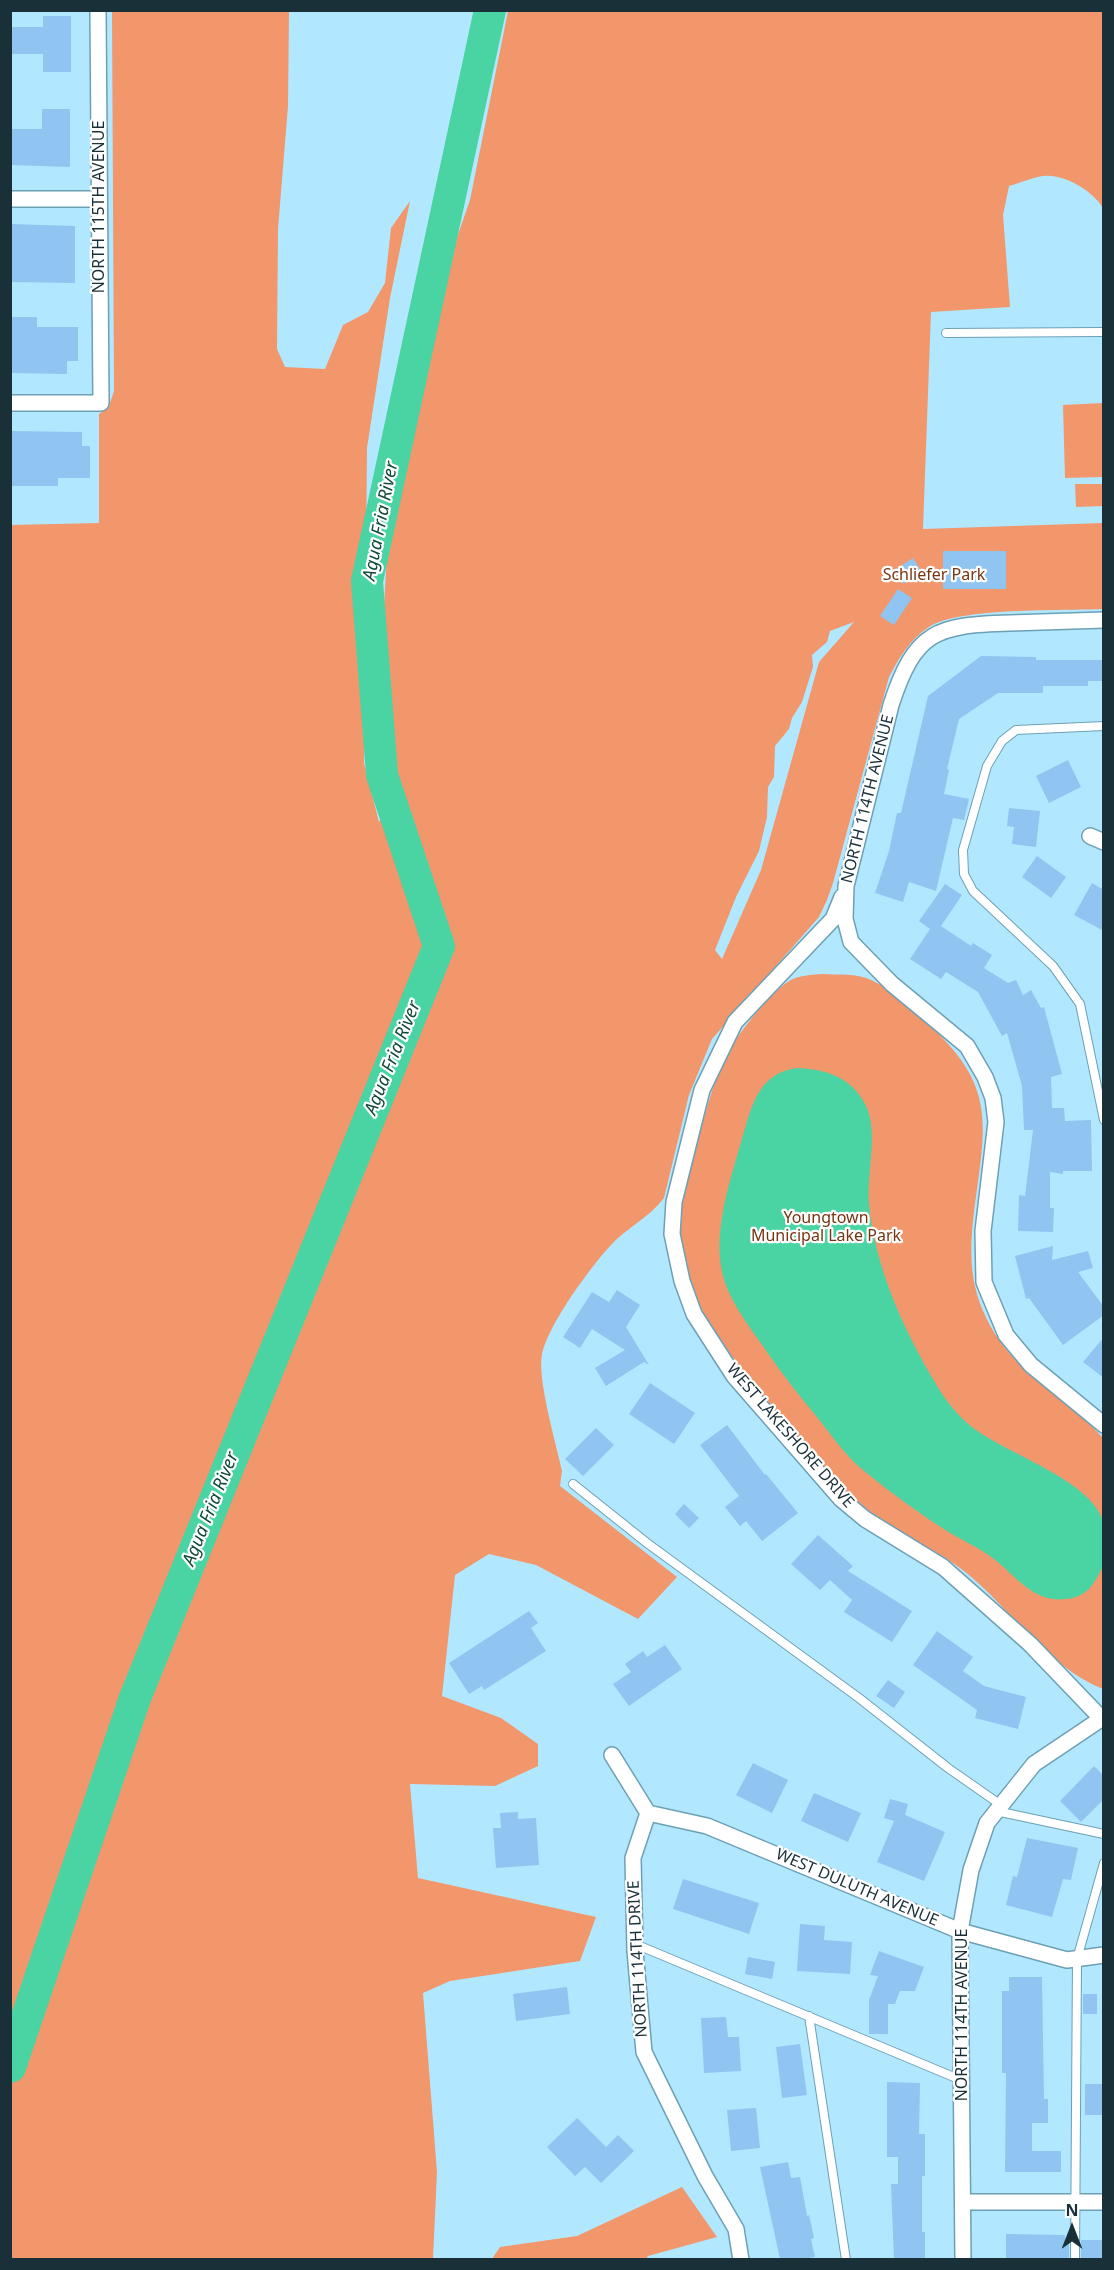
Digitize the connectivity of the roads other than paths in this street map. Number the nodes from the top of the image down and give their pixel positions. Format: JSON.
{"nodes":[{"id":1,"x":98,"y":10,"type":"edge"},
{"id":2,"x":10,"y":199,"type":"edge"},
{"id":3,"x":99,"y":199,"type":"junction"},
{"id":4,"x":1101,"y":332,"type":"dead end"},
{"id":5,"x":946,"y":333,"type":"dead end"},
{"id":6,"x":10,"y":403,"type":"edge"},
{"id":7,"x":1104,"y":620,"type":"edge"},
{"id":8,"x":1104,"y":726,"type":"edge"},
{"id":9,"x":846,"y":886,"type":"junction"},
{"id":10,"x":1104,"y":1120,"type":"edge"},
{"id":11,"x":1104,"y":1425,"type":"edge"},
{"id":12,"x":573,"y":1484,"type":"dead end"},
{"id":13,"x":1102,"y":1717,"type":"edge"},
{"id":14,"x":612,"y":1755,"type":"dead end"},
{"id":15,"x":999,"y":1808,"type":"junction"},
{"id":16,"x":648,"y":1813,"type":"junction"},
{"id":17,"x":1104,"y":1834,"type":"edge"},
{"id":18,"x":1104,"y":1863,"type":"edge"},
{"id":19,"x":960,"y":1931,"type":"junction"},
{"id":20,"x":635,"y":1944,"type":"junction"},
{"id":21,"x":1104,"y":1955,"type":"edge"},
{"id":22,"x":1077,"y":1959,"type":"junction"},
{"id":23,"x":809,"y":2016,"type":"junction"},
{"id":24,"x":961,"y":2080,"type":"junction"},
{"id":25,"x":963,"y":2202,"type":"junction"},
{"id":26,"x":1076,"y":2202,"type":"junction"},
{"id":27,"x":1104,"y":2202,"type":"edge"},
{"id":28,"x":741,"y":2259,"type":"edge"},
{"id":29,"x":846,"y":2259,"type":"edge"},
{"id":30,"x":963,"y":2259,"type":"edge"},
{"id":31,"x":1075,"y":2259,"type":"edge"}],
"edges":[{"from":1,"to":3,"type":"street","name":"NORTH 115TH AVENUE"},
{"from":2,"to":3,"type":"street"},
{"from":3,"to":6,"type":"street","name":"NORTH 115TH AVENUE"},
{"from":4,"to":5,"type":"lane"},
{"from":7,"to":9,"type":"street","name":"NORTH 114TH AVENUE"},
{"from":8,"to":10,"type":"lane"},
{"from":9,"to":11,"type":"street","name":"NORTH 114TH AVENUE"},
{"from":9,"to":13,"type":"street","name":"WEST LAKESHORE DRIVE"},
{"from":12,"to":15,"type":"lane"},
{"from":13,"to":15,"type":"street","name":"NORTH 114TH AVENUE"},
{"from":14,"to":16,"type":"street"},
{"from":15,"to":17,"type":"lane"},
{"from":15,"to":19,"type":"street","name":"NORTH 114TH AVENUE"},
{"from":16,"to":19,"type":"street","name":"WEST DULUTH AVENUE"},
{"from":16,"to":20,"type":"street","name":"NORTH 114TH DRIVE"},
{"from":18,"to":22,"type":"lane"},
{"from":19,"to":22,"type":"street","name":"WEST DULUTH AVENUE"},
{"from":19,"to":24,"type":"street","name":"NORTH 114TH AVENUE"},
{"from":20,"to":23,"type":"lane"},
{"from":20,"to":28,"type":"street","name":"NORTH 114TH DRIVE"},
{"from":21,"to":22,"type":"street","name":"WEST DULUTH AVENUE"},
{"from":22,"to":26,"type":"lane"},
{"from":23,"to":24,"type":"lane"},
{"from":23,"to":29,"type":"lane"},
{"from":24,"to":25,"type":"street","name":"NORTH 114TH AVENUE"},
{"from":25,"to":26,"type":"street"},
{"from":25,"to":30,"type":"street","name":"NORTH 114TH AVENUE"},
{"from":26,"to":27,"type":"street"},
{"from":26,"to":31,"type":"lane"}]}
